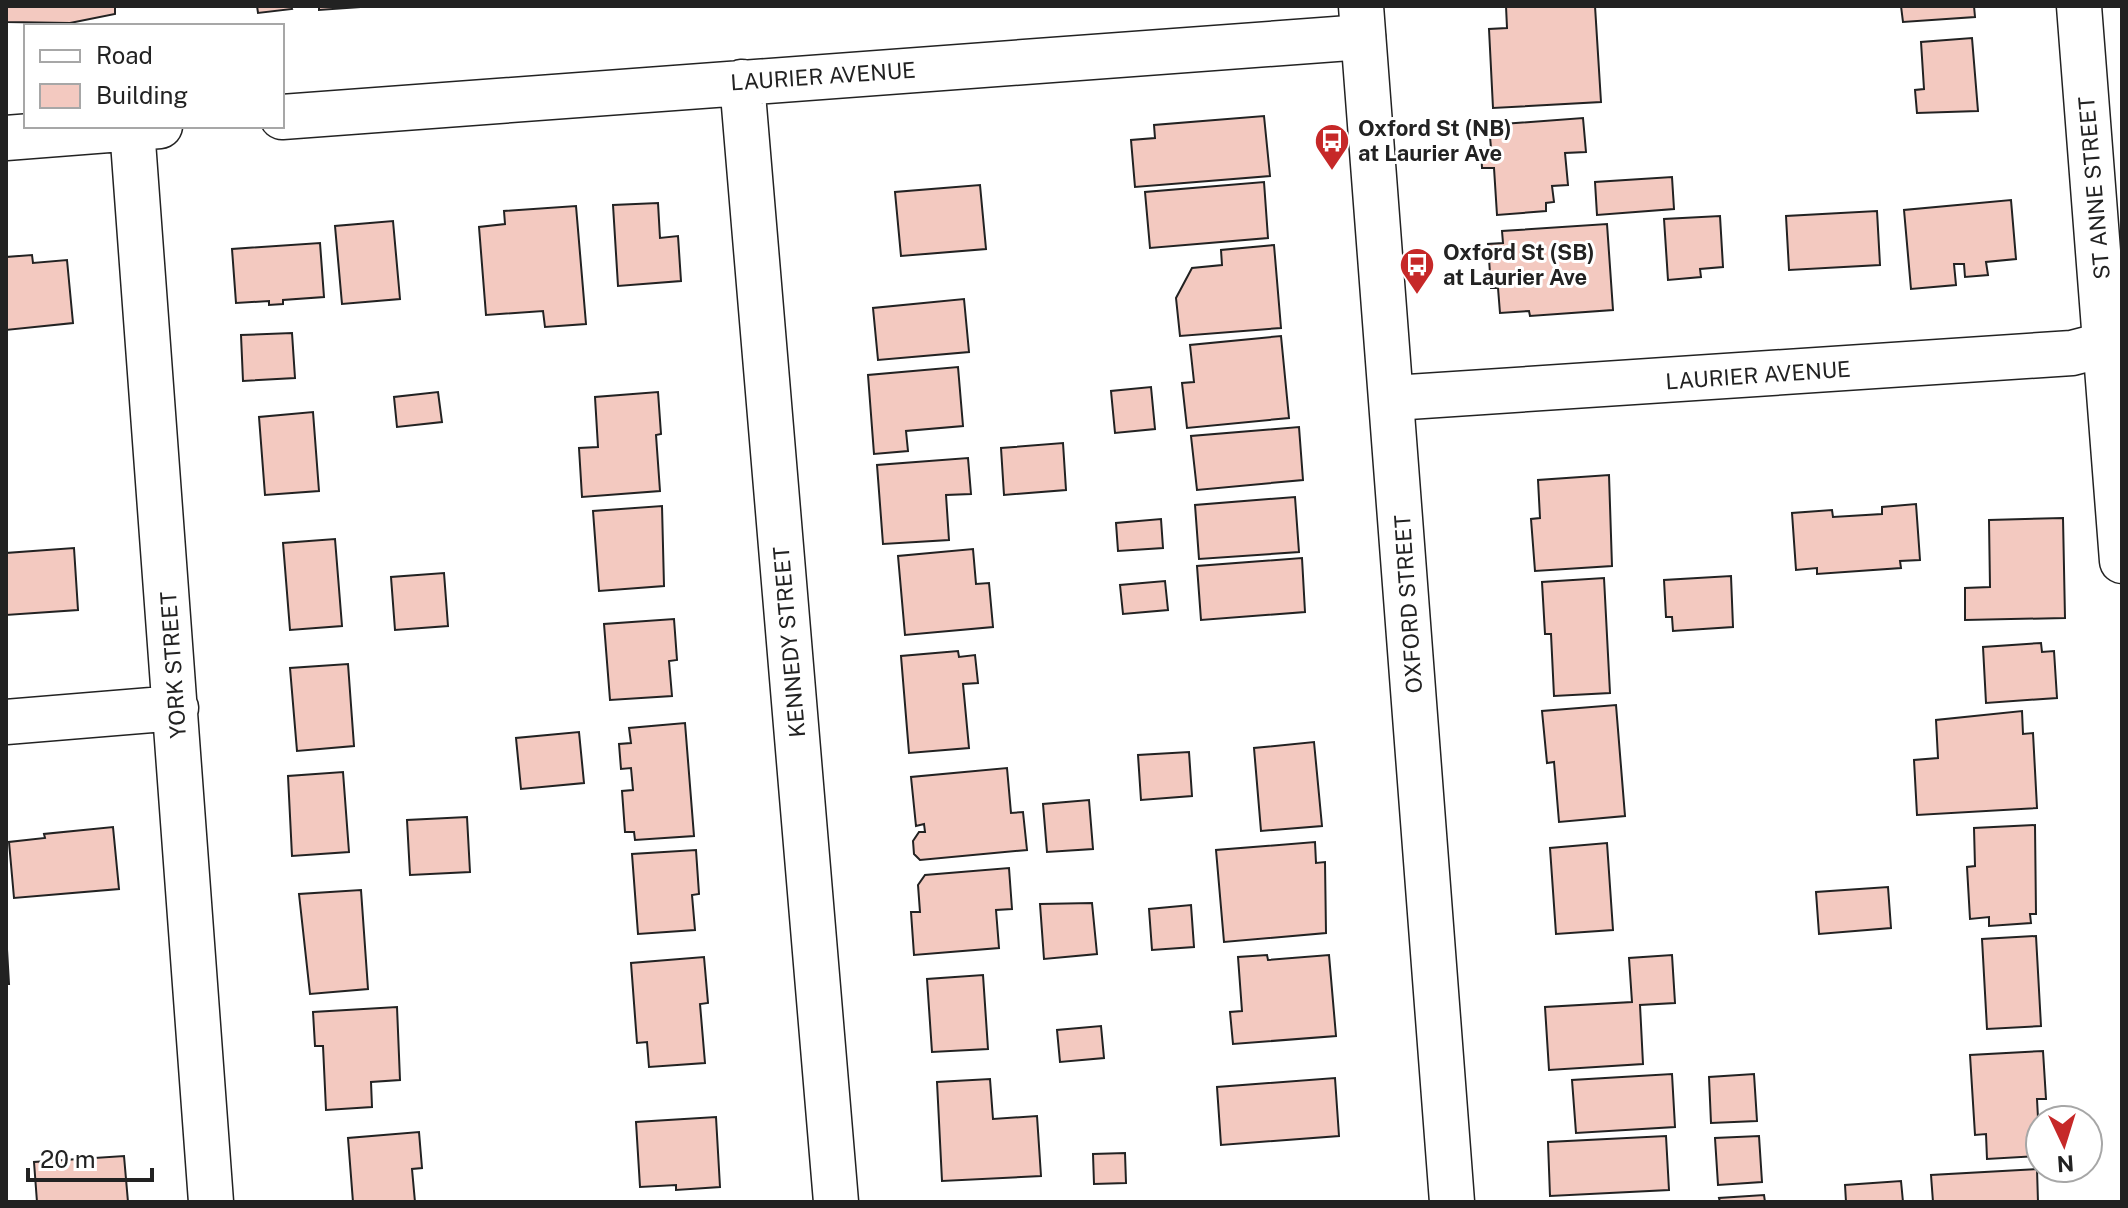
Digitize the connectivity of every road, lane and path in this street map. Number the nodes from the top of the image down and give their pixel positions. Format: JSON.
{"nodes":[{"id":1,"x":2079,"y":6,"type":"edge"},
{"id":2,"x":1362,"y":21,"type":"edge"},
{"id":3,"x":742,"y":82,"type":"junction"},
{"id":4,"x":284,"y":117,"type":"edge"},
{"id":5,"x":134,"y":128,"type":"edge"},
{"id":6,"x":147,"y":128,"type":"edge"},
{"id":7,"x":6,"y":138,"type":"edge"},
{"id":8,"x":2114,"y":342,"type":"edge"},
{"id":9,"x":1393,"y":398,"type":"junction"},
{"id":10,"x":2122,"y":561,"type":"edge"},
{"id":11,"x":176,"y":708,"type":"junction"},
{"id":12,"x":6,"y":722,"type":"edge"},
{"id":13,"x":211,"y":1202,"type":"edge"},
{"id":14,"x":836,"y":1202,"type":"edge"},
{"id":15,"x":1452,"y":1202,"type":"edge"}],
"edges":[{"from":1,"to":8,"type":"street","name":"ST ANNE STREET"},
{"from":2,"to":3,"type":"street","name":"LAURIER AVENUE"},
{"from":2,"to":9,"type":"street","name":"OXFORD STREET"},
{"from":3,"to":4,"type":"street","name":"LAURIER AVENUE"},
{"from":3,"to":14,"type":"street","name":"KENNEDY STREET"},
{"from":5,"to":7,"type":"street"},
{"from":6,"to":11,"type":"street","name":"YORK STREET"},
{"from":8,"to":9,"type":"street","name":"LAURIER AVENUE"},
{"from":8,"to":10,"type":"street","name":"ST ANNE STREET"},
{"from":9,"to":15,"type":"street","name":"OXFORD STREET"},
{"from":11,"to":12,"type":"street"},
{"from":11,"to":13,"type":"street","name":"YORK STREET"}]}
